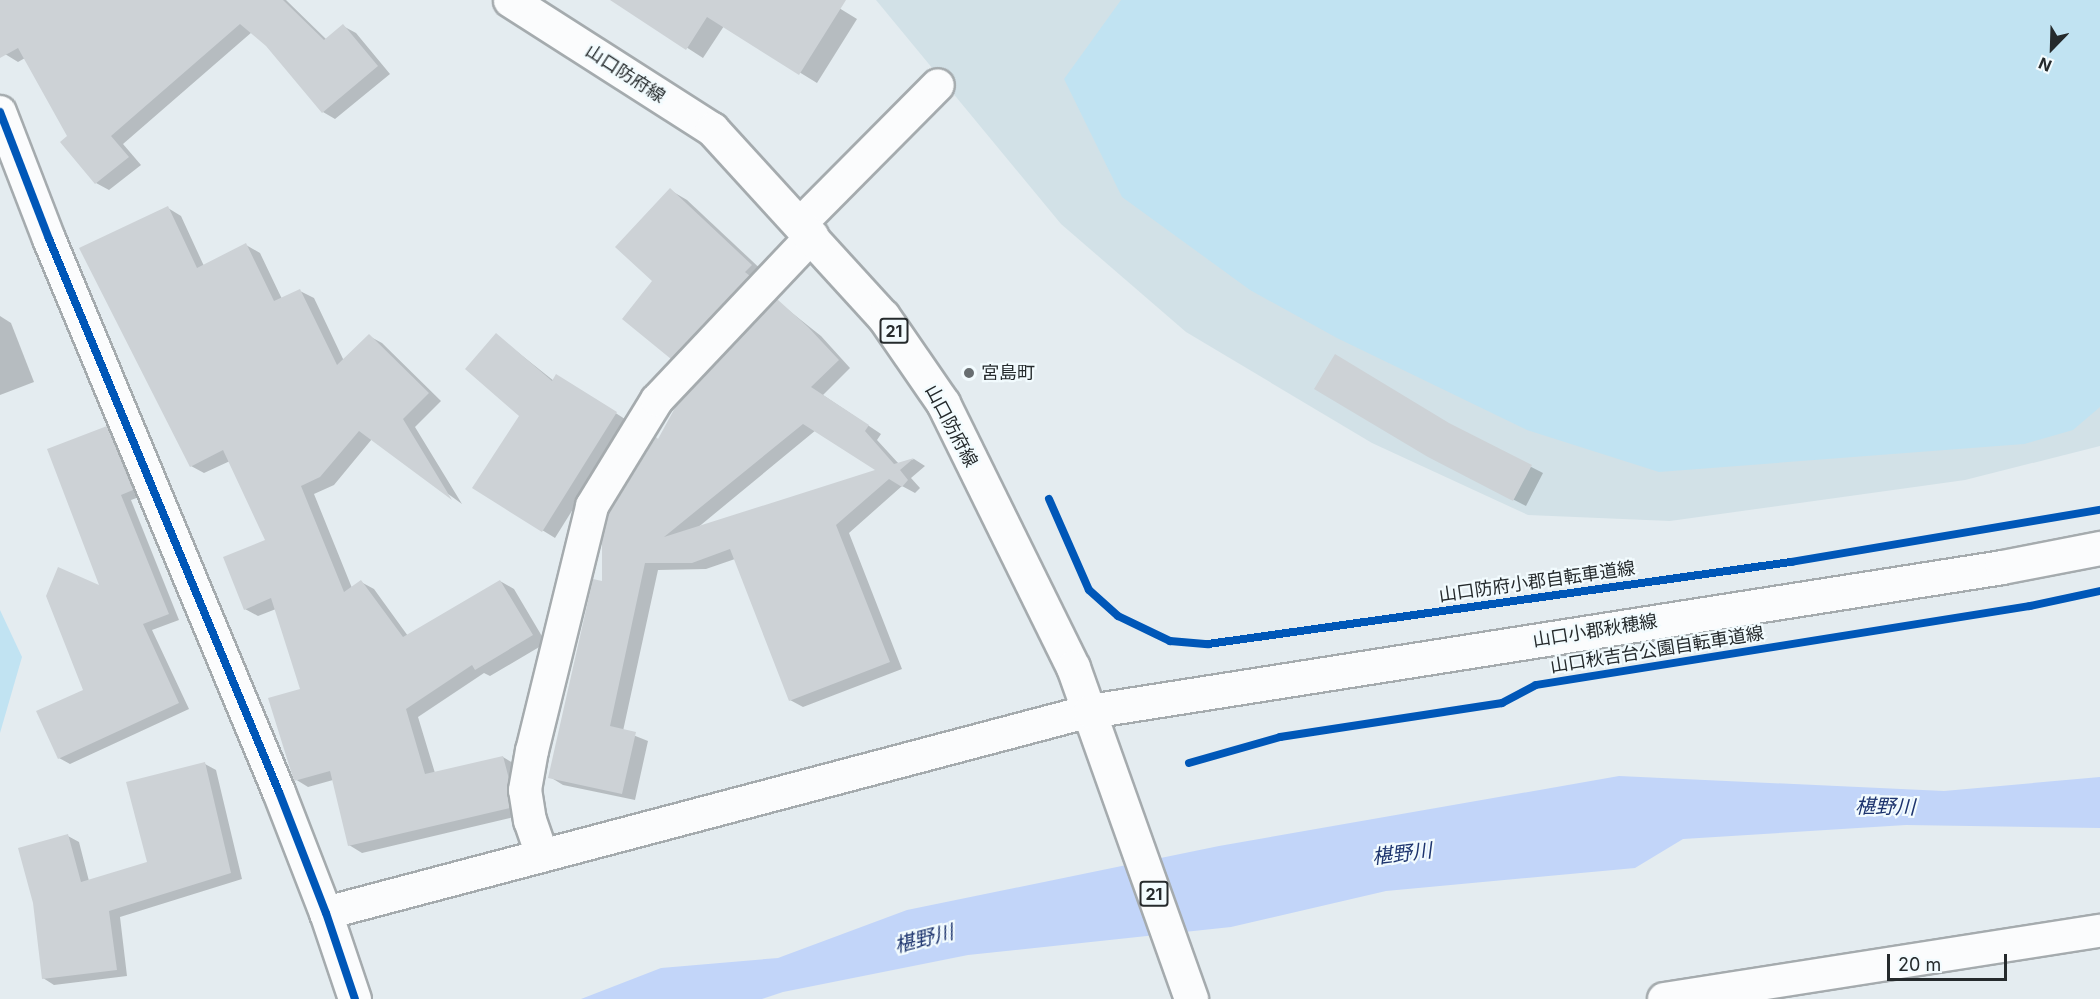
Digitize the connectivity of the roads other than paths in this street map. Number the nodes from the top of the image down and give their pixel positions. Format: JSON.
{"nodes":[{"id":1,"x":510,"y":0,"type":"edge"},
{"id":2,"x":938,"y":85,"type":"dead end"},
{"id":3,"x":0,"y":112,"type":"edge"},
{"id":4,"x":807,"y":229,"type":"junction"},
{"id":5,"x":2100,"y":548,"type":"edge"},
{"id":6,"x":1090,"y":711,"type":"junction"},
{"id":7,"x":542,"y":855,"type":"junction"},
{"id":8,"x":329,"y":923,"type":"junction"},
{"id":9,"x":2100,"y":931,"type":"edge"},
{"id":10,"x":355,"y":999,"type":"edge"},
{"id":11,"x":1191,"y":999,"type":"edge"},
{"id":12,"x":1664,"y":999,"type":"edge"}],
"edges":[{"from":1,"to":4,"type":"main road","name":"山口防府線","number":"21"},
{"from":2,"to":4,"type":"street"},
{"from":3,"to":8,"type":"street"},
{"from":4,"to":6,"type":"main road","name":"山口防府線","number":"21"},
{"from":4,"to":7,"type":"street"},
{"from":5,"to":6,"type":"main road","name":"山口小郡秋穂線"},
{"from":6,"to":7,"type":"street"},
{"from":6,"to":11,"type":"main road","name":"山口防府線","number":"21"},
{"from":7,"to":8,"type":"street"},
{"from":8,"to":10,"type":"street"},
{"from":9,"to":12,"type":"street"}]}
